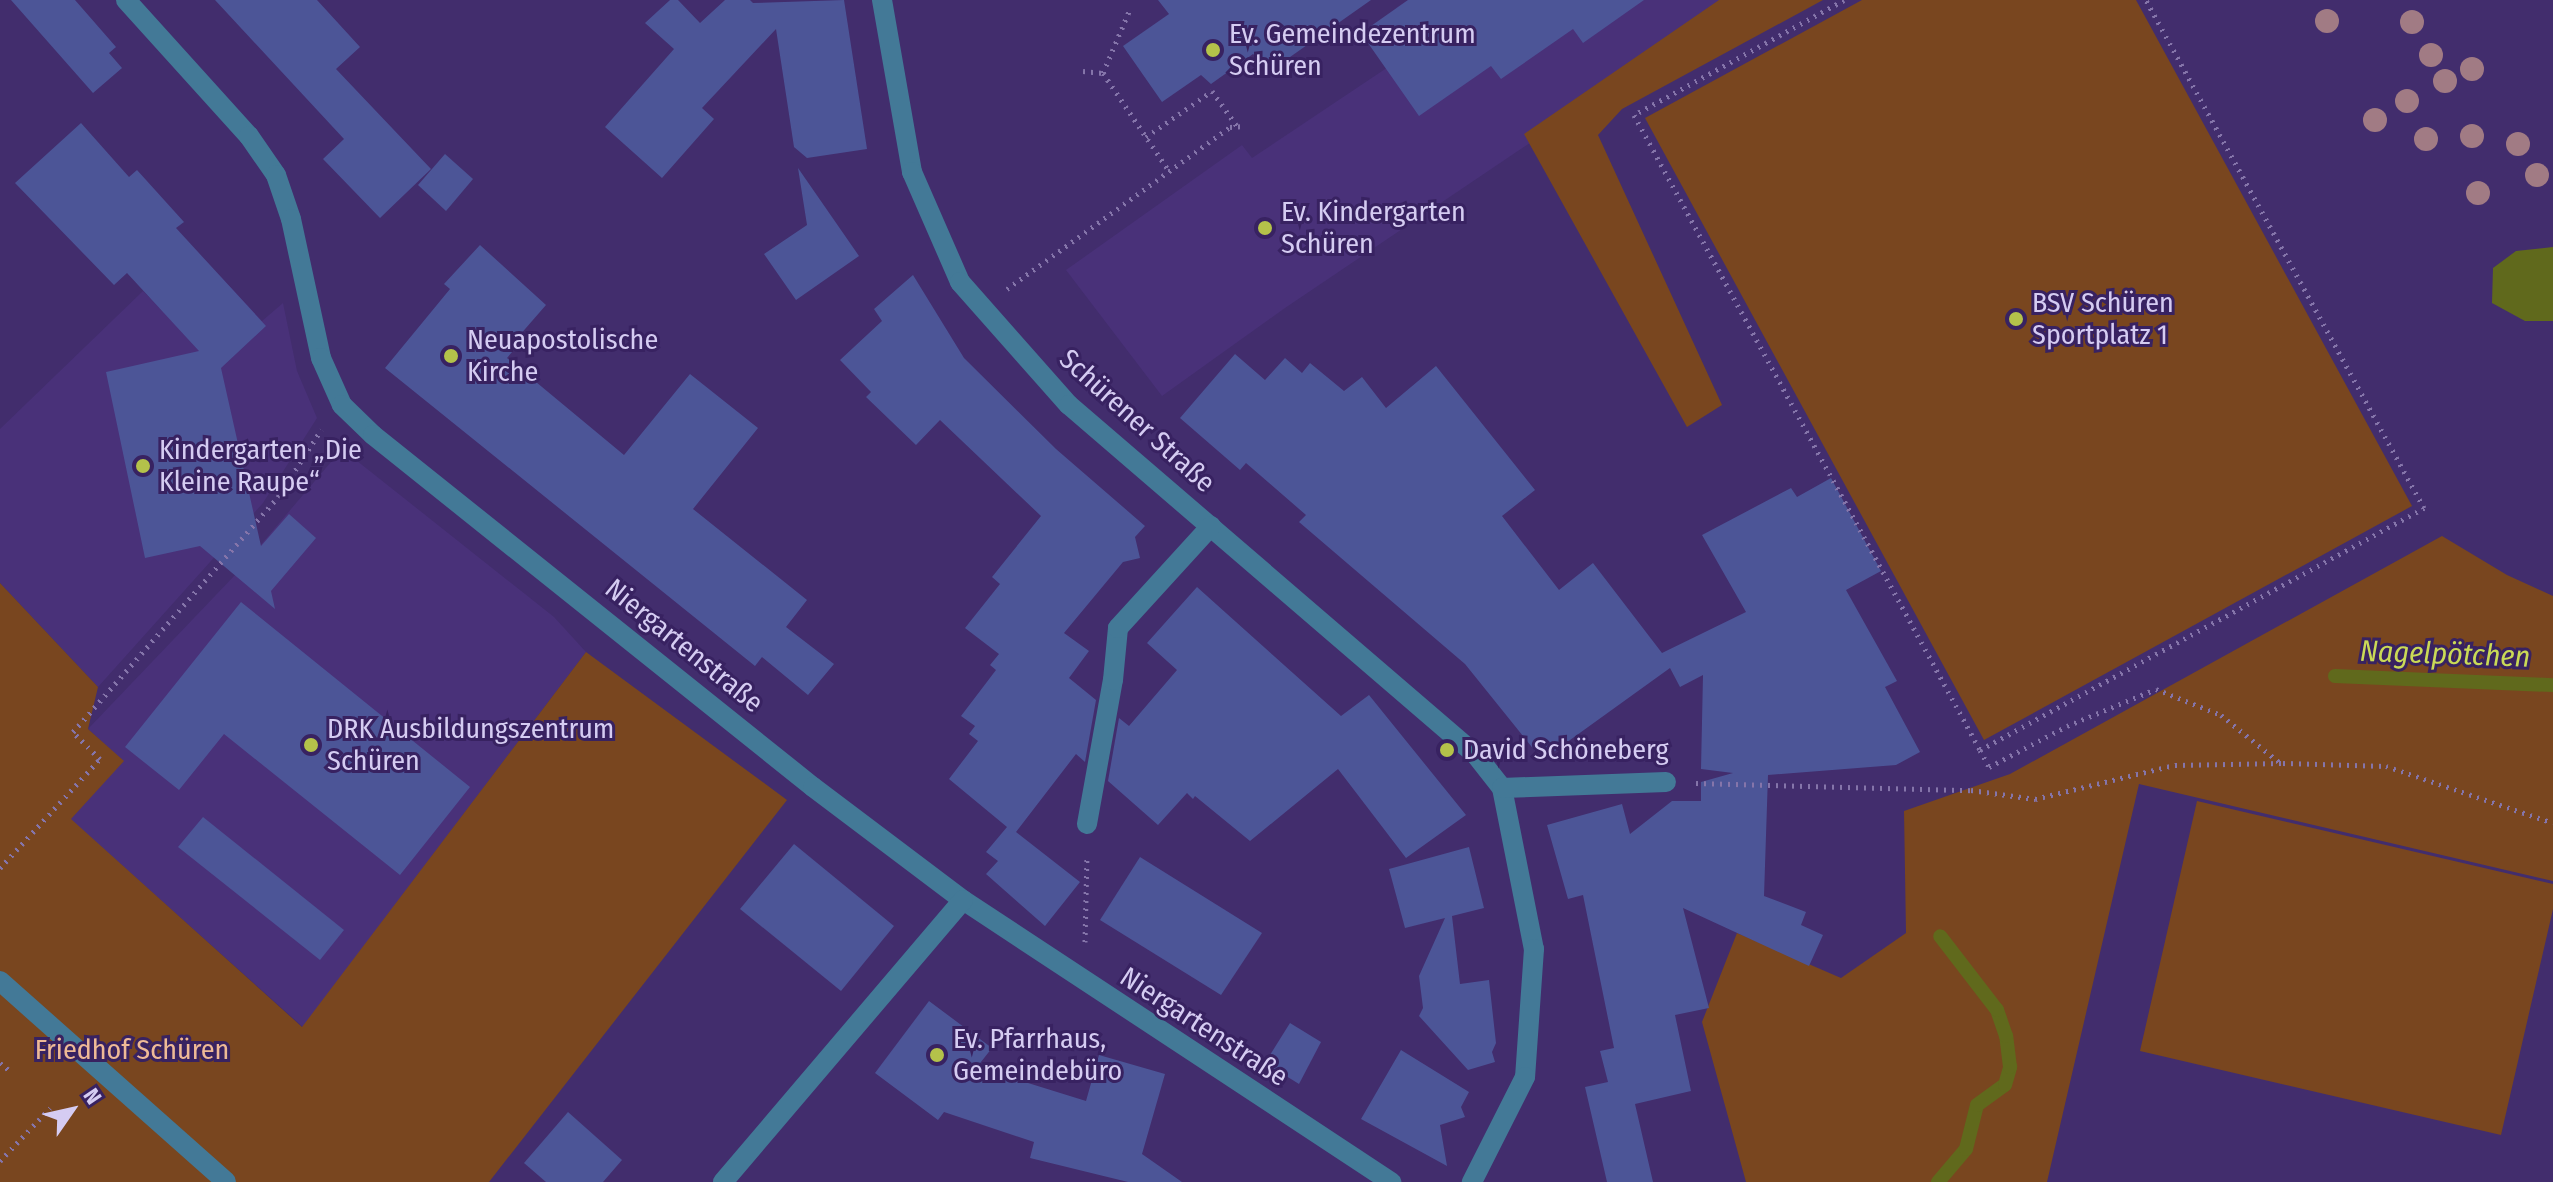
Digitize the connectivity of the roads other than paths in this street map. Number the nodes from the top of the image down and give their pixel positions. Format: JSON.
{"nodes":[{"id":1,"x":126,"y":0,"type":"edge"},
{"id":2,"x":882,"y":0,"type":"edge"},
{"id":3,"x":1211,"y":526,"type":"junction"},
{"id":4,"x":1666,"y":782,"type":"road end"},
{"id":5,"x":1502,"y":788,"type":"junction"},
{"id":6,"x":1087,"y":824,"type":"dead end"},
{"id":7,"x":963,"y":900,"type":"junction"},
{"id":8,"x":0,"y":981,"type":"edge"},
{"id":9,"x":226,"y":1182,"type":"edge"},
{"id":10,"x":723,"y":1182,"type":"edge"},
{"id":11,"x":1391,"y":1182,"type":"edge"},
{"id":12,"x":1472,"y":1182,"type":"edge"}],
"edges":[{"from":1,"to":7,"type":"street","name":"Niergartenstraße"},
{"from":2,"to":3,"type":"street","name":"Schürener Straße"},
{"from":3,"to":5,"type":"street","name":"Schürener Straße"},
{"from":3,"to":6,"type":"street"},
{"from":4,"to":5,"type":"street"},
{"from":5,"to":12,"type":"street","name":"Schürener Straße"},
{"from":7,"to":10,"type":"street"},
{"from":7,"to":11,"type":"street","name":"Niergartenstraße"},
{"from":8,"to":9,"type":"street"}]}
